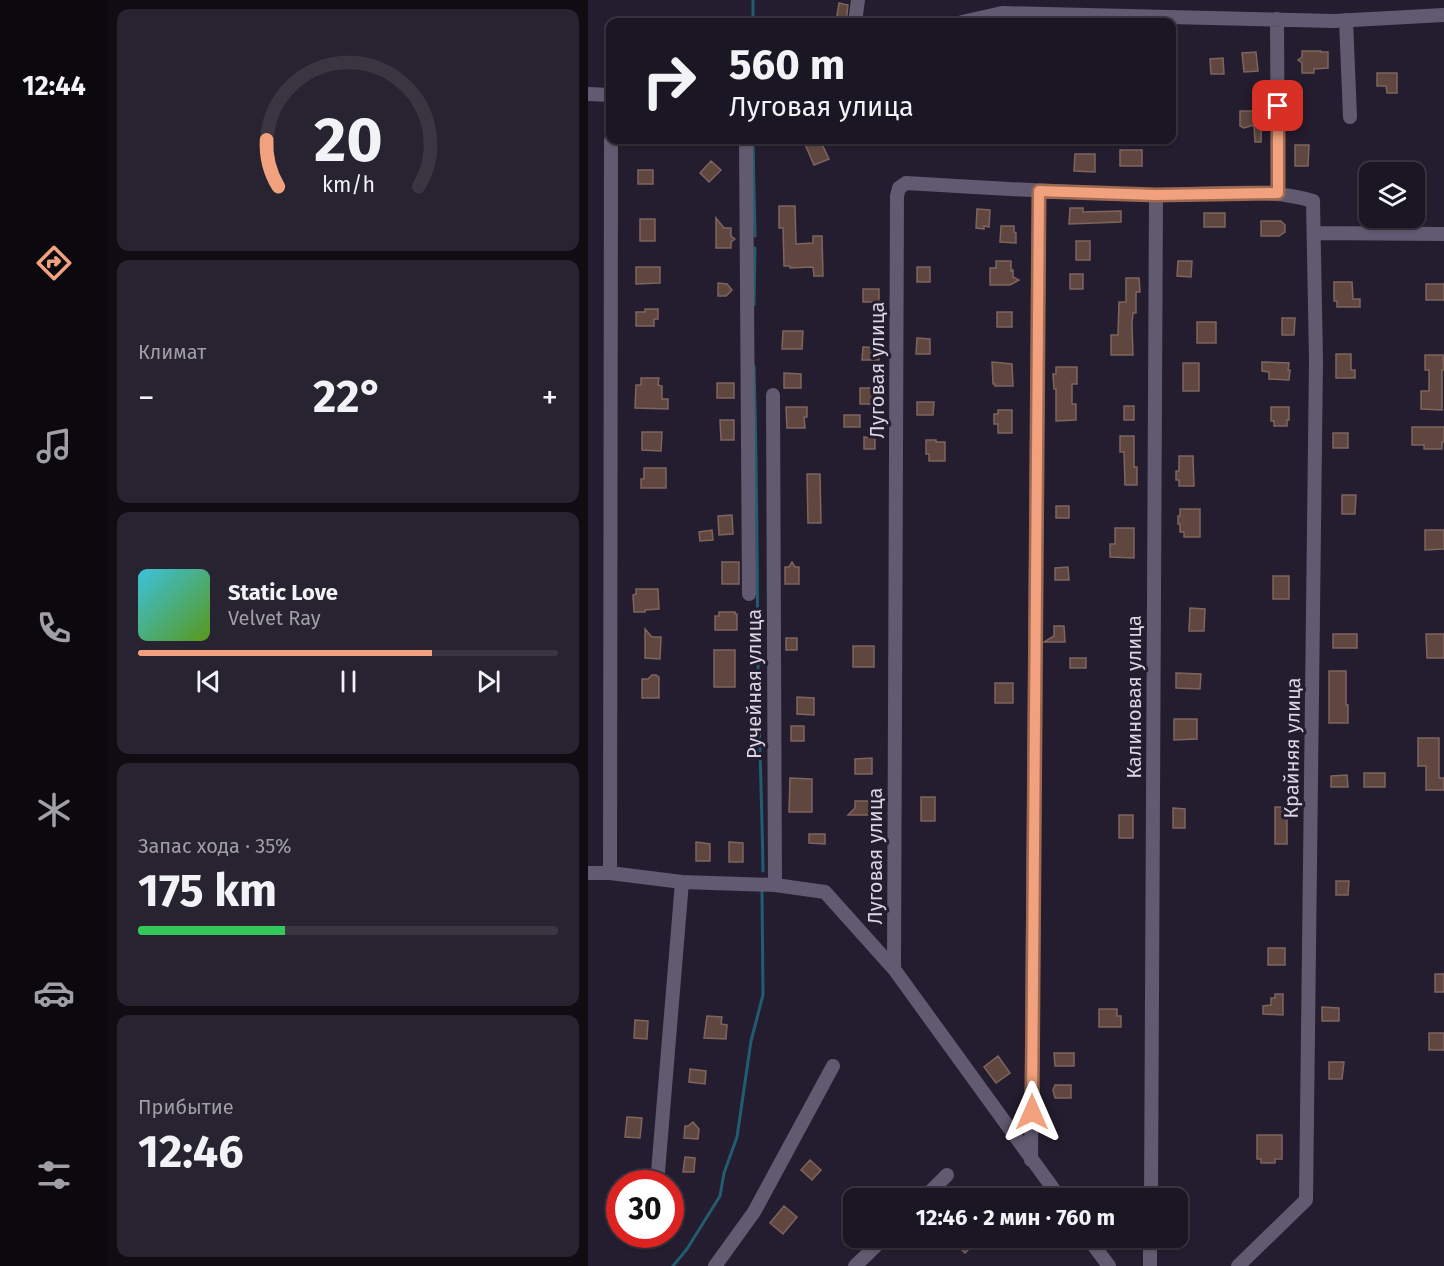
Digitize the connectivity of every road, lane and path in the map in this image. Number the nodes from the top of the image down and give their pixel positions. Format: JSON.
{"nodes":[{"id":1,"x":858,"y":0,"type":"edge"},
{"id":2,"x":1444,"y":15,"type":"edge"},
{"id":3,"x":856,"y":18,"type":"edge"},
{"id":4,"x":980,"y":18,"type":"edge"},
{"id":5,"x":1278,"y":19,"type":"junction"},
{"id":6,"x":1346,"y":20,"type":"junction"},
{"id":7,"x":588,"y":94,"type":"edge"},
{"id":8,"x":606,"y":95,"type":"edge"},
{"id":9,"x":1350,"y":117,"type":"dead end"},
{"id":10,"x":612,"y":144,"type":"edge"},
{"id":11,"x":746,"y":144,"type":"edge"},
{"id":12,"x":1039,"y":191,"type":"junction"},
{"id":13,"x":1278,"y":193,"type":"junction"},
{"id":14,"x":1156,"y":195,"type":"junction"},
{"id":15,"x":1313,"y":201,"type":"joint"},
{"id":16,"x":1314,"y":233,"type":"junction"},
{"id":17,"x":1444,"y":234,"type":"edge"},
{"id":18,"x":773,"y":395,"type":"dead end"},
{"id":19,"x":748,"y":482,"type":"junction"},
{"id":20,"x":773,"y":482,"type":"junction"},
{"id":21,"x":749,"y":594,"type":"dead end"},
{"id":22,"x":588,"y":873,"type":"edge"},
{"id":23,"x":610,"y":873,"type":"junction"},
{"id":24,"x":682,"y":882,"type":"junction"},
{"id":25,"x":775,"y":885,"type":"junction"},
{"id":26,"x":894,"y":969,"type":"junction"},
{"id":27,"x":833,"y":1066,"type":"dead end"},
{"id":28,"x":1031,"y":1160,"type":"junction"},
{"id":29,"x":658,"y":1170,"type":"edge"},
{"id":30,"x":947,"y":1175,"type":"dead end"},
{"id":31,"x":934,"y":1188,"type":"edge"},
{"id":32,"x":1052,"y":1188,"type":"edge"},
{"id":33,"x":1151,"y":1188,"type":"edge"},
{"id":34,"x":874,"y":1248,"type":"edge"},
{"id":35,"x":1096,"y":1248,"type":"edge"},
{"id":36,"x":1150,"y":1248,"type":"edge"},
{"id":37,"x":715,"y":1266,"type":"edge"},
{"id":38,"x":855,"y":1266,"type":"edge"},
{"id":39,"x":1109,"y":1266,"type":"edge"},
{"id":40,"x":1150,"y":1266,"type":"edge"},
{"id":41,"x":1238,"y":1266,"type":"edge"}],
"edges":[{"from":1,"to":3,"type":"street"},
{"from":2,"to":6,"type":"street"},
{"from":4,"to":5,"type":"street"},
{"from":5,"to":6,"type":"street"},
{"from":5,"to":13,"type":"street"},
{"from":6,"to":9,"type":"street"},
{"from":7,"to":8,"type":"street"},
{"from":10,"to":23,"type":"street"},
{"from":11,"to":19,"type":"street","name":"Ручейная улица"},
{"from":12,"to":14,"type":"street","name":"Луговая улица"},
{"from":12,"to":26,"type":"street","name":"Луговая улица"},
{"from":12,"to":28,"type":"street"},
{"from":13,"to":14,"type":"street","name":"Луговая улица"},
{"from":13,"to":15,"type":"street","name":"Луговая улица"},
{"from":14,"to":33,"type":"street","name":"Калиновая улица"},
{"from":15,"to":16,"type":"street","name":"Крайняя улица"},
{"from":16,"to":17,"type":"street"},
{"from":16,"to":41,"type":"street","name":"Крайняя улица"},
{"from":18,"to":20,"type":"street","name":"Ручейная улица"},
{"from":19,"to":20,"type":"street"},
{"from":19,"to":21,"type":"street","name":"Ручейная улица"},
{"from":20,"to":25,"type":"street","name":"Ручейная улица"},
{"from":22,"to":23,"type":"street"},
{"from":23,"to":24,"type":"street"},
{"from":24,"to":25,"type":"street"},
{"from":24,"to":29,"type":"street"},
{"from":25,"to":26,"type":"street"},
{"from":26,"to":28,"type":"street"},
{"from":27,"to":37,"type":"street"},
{"from":28,"to":32,"type":"street"},
{"from":30,"to":31,"type":"street"},
{"from":34,"to":38,"type":"street"},
{"from":35,"to":39,"type":"street"},
{"from":36,"to":40,"type":"street"}]}
